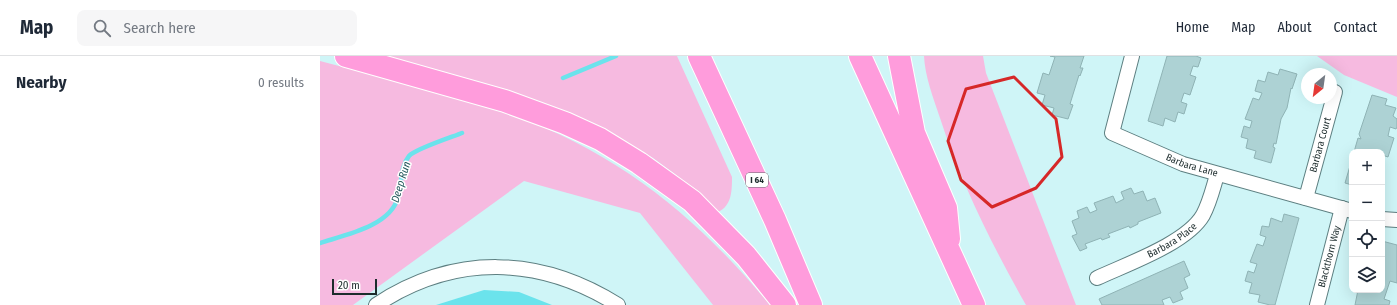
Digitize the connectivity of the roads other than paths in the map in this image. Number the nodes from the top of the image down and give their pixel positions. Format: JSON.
{"nodes":[{"id":1,"x":346,"y":56,"type":"edge"},
{"id":2,"x":699,"y":56,"type":"edge"},
{"id":3,"x":860,"y":56,"type":"edge"},
{"id":4,"x":899,"y":56,"type":"edge"},
{"id":5,"x":1132,"y":56,"type":"edge"},
{"id":6,"x":1332,"y":104,"type":"edge"},
{"id":7,"x":1217,"y":175,"type":"junction"},
{"id":8,"x":1306,"y":198,"type":"junction"},
{"id":9,"x":1347,"y":209,"type":"edge"},
{"id":10,"x":1385,"y":219,"type":"edge"},
{"id":11,"x":1397,"y":220,"type":"edge"},
{"id":12,"x":950,"y":254,"type":"junction"},
{"id":13,"x":1097,"y":278,"type":"dead end"},
{"id":14,"x":376,"y":305,"type":"edge"},
{"id":15,"x":618,"y":305,"type":"edge"},
{"id":16,"x":785,"y":305,"type":"edge"},
{"id":17,"x":811,"y":305,"type":"edge"},
{"id":18,"x":974,"y":305,"type":"edge"},
{"id":19,"x":1317,"y":305,"type":"edge"}],
"edges":[{"from":1,"to":16,"type":"highway"},
{"from":2,"to":17,"type":"highway","number":"I 64"},
{"from":3,"to":12,"type":"highway"},
{"from":4,"to":12,"type":"highway"},
{"from":5,"to":7,"type":"street","name":"Barbara Lane"},
{"from":6,"to":8,"type":"street","name":"Barbara Court"},
{"from":7,"to":8,"type":"street","name":"Barbara Lane"},
{"from":7,"to":13,"type":"street","name":"Barbara Place"},
{"from":8,"to":9,"type":"street","name":"Barbara Lane"},
{"from":9,"to":19,"type":"street","name":"Blackthorn Way"},
{"from":10,"to":11,"type":"street"},
{"from":12,"to":18,"type":"highway"},
{"from":14,"to":15,"type":"street"}]}
